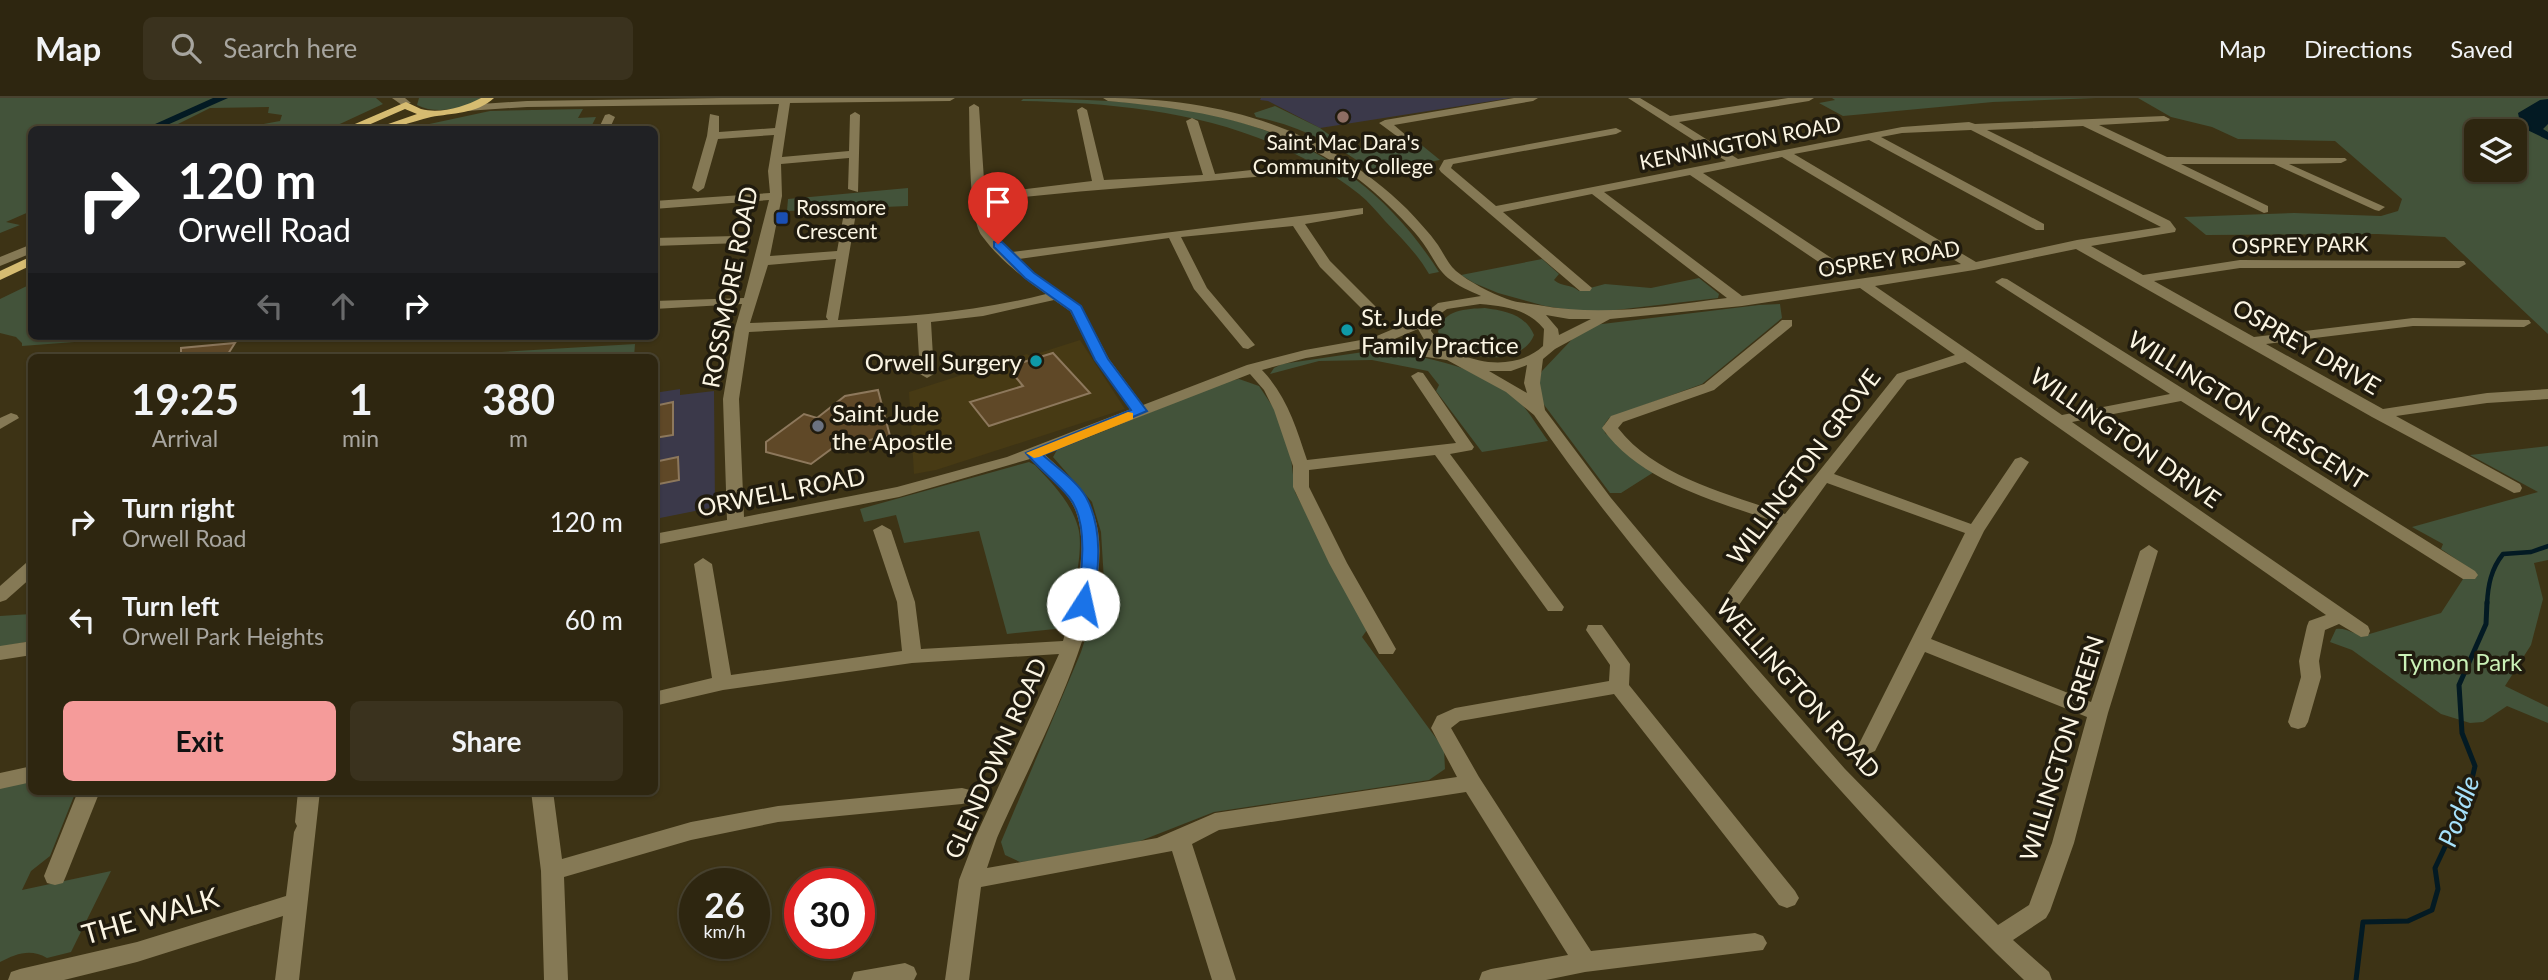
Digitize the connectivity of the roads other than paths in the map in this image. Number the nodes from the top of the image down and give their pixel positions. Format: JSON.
{"nodes":[{"id":1,"x":489,"y":98,"type":"edge"},
{"id":2,"x":499,"y":98,"type":"edge"},
{"id":3,"x":950,"y":98,"type":"edge"},
{"id":4,"x":1108,"y":98,"type":"edge"},
{"id":5,"x":1533,"y":98,"type":"edge"},
{"id":6,"x":1633,"y":98,"type":"edge"},
{"id":7,"x":1809,"y":98,"type":"edge"},
{"id":8,"x":404,"y":101,"type":"edge"},
{"id":9,"x":785,"y":102,"type":"junction"},
{"id":10,"x":527,"y":104,"type":"junction"},
{"id":11,"x":974,"y":107,"type":"dead end"},
{"id":12,"x":466,"y":108,"type":"junction"},
{"id":13,"x":1082,"y":110,"type":"dead end"},
{"id":14,"x":437,"y":113,"type":"junction"},
{"id":15,"x":855,"y":115,"type":"dead end"},
{"id":16,"x":714,"y":116,"type":"dead end"},
{"id":17,"x":609,"y":117,"type":"dead end"},
{"id":18,"x":2164,"y":119,"type":"dead end"},
{"id":19,"x":1669,"y":120,"type":"junction"},
{"id":20,"x":1192,"y":121,"type":"dead end"},
{"id":21,"x":2081,"y":121,"type":"junction"},
{"id":22,"x":1969,"y":125,"type":"junction"},
{"id":23,"x":354,"y":126,"type":"edge"},
{"id":24,"x":390,"y":126,"type":"edge"},
{"id":25,"x":605,"y":126,"type":"edge"},
{"id":26,"x":779,"y":131,"type":"junction"},
{"id":27,"x":1616,"y":131,"type":"dead end"},
{"id":28,"x":713,"y":136,"type":"junction"},
{"id":29,"x":1870,"y":136,"type":"junction"},
{"id":30,"x":1402,"y":137,"type":"dead end"},
{"id":31,"x":1782,"y":152,"type":"junction"},
{"id":32,"x":853,"y":154,"type":"junction"},
{"id":33,"x":2341,"y":160,"type":"dead end"},
{"id":34,"x":775,"y":161,"type":"junction"},
{"id":35,"x":1734,"y":161,"type":"junction"},
{"id":36,"x":2162,"y":161,"type":"junction"},
{"id":37,"x":2274,"y":161,"type":"junction"},
{"id":38,"x":1298,"y":169,"type":"dead end"},
{"id":39,"x":1691,"y":170,"type":"junction"},
{"id":40,"x":1210,"y":178,"type":"junction"},
{"id":41,"x":1098,"y":184,"type":"junction"},
{"id":42,"x":698,"y":188,"type":"dead end"},
{"id":43,"x":854,"y":189,"type":"dead end"},
{"id":44,"x":1594,"y":190,"type":"junction"},
{"id":45,"x":776,"y":196,"type":"junction"},
{"id":46,"x":979,"y":198,"type":"junction"},
{"id":47,"x":658,"y":205,"type":"edge"},
{"id":48,"x":2379,"y":207,"type":"dead end"},
{"id":49,"x":2264,"y":209,"type":"dead end"},
{"id":50,"x":1493,"y":210,"type":"junction"},
{"id":51,"x":1359,"y":211,"type":"dead end"},
{"id":52,"x":850,"y":213,"type":"dead end"},
{"id":53,"x":1297,"y":222,"type":"junction"},
{"id":54,"x":2040,"y":227,"type":"dead end"},
{"id":55,"x":1173,"y":234,"type":"junction"},
{"id":56,"x":736,"y":240,"type":"dead end"},
{"id":57,"x":658,"y":242,"type":"edge"},
{"id":58,"x":2077,"y":244,"type":"junction"},
{"id":59,"x":28,"y":250,"type":"edge"},
{"id":60,"x":843,"y":255,"type":"junction"},
{"id":61,"x":1009,"y":256,"type":"junction"},
{"id":62,"x":762,"y":261,"type":"junction"},
{"id":63,"x":0,"y":262,"type":"edge"},
{"id":64,"x":28,"y":262,"type":"edge"},
{"id":65,"x":2459,"y":264,"type":"dead end"},
{"id":66,"x":1974,"y":266,"type":"junction"},
{"id":67,"x":1836,"y":268,"type":"dead end"},
{"id":68,"x":1451,"y":274,"type":"junction"},
{"id":69,"x":0,"y":276,"type":"edge"},
{"id":70,"x":28,"y":276,"type":"edge"},
{"id":71,"x":2143,"y":279,"type":"junction"},
{"id":72,"x":2002,"y":282,"type":"dead end"},
{"id":73,"x":1863,"y":284,"type":"junction"},
{"id":74,"x":0,"y":288,"type":"edge"},
{"id":75,"x":1585,"y":288,"type":"dead end"},
{"id":76,"x":1058,"y":295,"type":"junction"},
{"id":77,"x":740,"y":301,"type":"dead end"},
{"id":78,"x":1501,"y":301,"type":"junction"},
{"id":79,"x":1742,"y":302,"type":"junction"},
{"id":80,"x":658,"y":305,"type":"edge"},
{"id":81,"x":1517,"y":305,"type":"junction"},
{"id":82,"x":1439,"y":309,"type":"junction"},
{"id":83,"x":833,"y":317,"type":"dead end"},
{"id":84,"x":924,"y":317,"type":"junction"},
{"id":85,"x":1378,"y":317,"type":"dead end"},
{"id":86,"x":1608,"y":317,"type":"junction"},
{"id":87,"x":1425,"y":320,"type":"junction"},
{"id":88,"x":1787,"y":323,"type":"dead end"},
{"id":89,"x":2524,"y":323,"type":"dead end"},
{"id":90,"x":742,"y":327,"type":"junction"},
{"id":91,"x":2254,"y":341,"type":"junction"},
{"id":92,"x":1248,"y":345,"type":"dead end"},
{"id":93,"x":1354,"y":345,"type":"junction"},
{"id":94,"x":1550,"y":346,"type":"junction"},
{"id":95,"x":1965,"y":357,"type":"junction"},
{"id":96,"x":1452,"y":358,"type":"junction"},
{"id":97,"x":1536,"y":358,"type":"junction"},
{"id":98,"x":1252,"y":368,"type":"junction"},
{"id":99,"x":927,"y":374,"type":"dead end"},
{"id":100,"x":1418,"y":376,"type":"dead end"},
{"id":101,"x":2548,"y":394,"type":"edge"},
{"id":102,"x":2184,"y":396,"type":"junction"},
{"id":103,"x":1140,"y":411,"type":"junction"},
{"id":104,"x":1539,"y":412,"type":"junction"},
{"id":105,"x":2378,"y":414,"type":"junction"},
{"id":106,"x":2061,"y":420,"type":"junction"},
{"id":107,"x":1440,"y":451,"type":"junction"},
{"id":108,"x":1034,"y":453,"type":"junction"},
{"id":109,"x":2021,"y":463,"type":"dead end"},
{"id":110,"x":1301,"y":466,"type":"junction"},
{"id":111,"x":1823,"y":476,"type":"junction"},
{"id":112,"x":2514,"y":488,"type":"dead end"},
{"id":113,"x":1788,"y":521,"type":"junction"},
{"id":114,"x":736,"y":524,"type":"junction"},
{"id":115,"x":881,"y":530,"type":"dead end"},
{"id":116,"x":1975,"y":531,"type":"junction"},
{"id":117,"x":658,"y":539,"type":"edge"},
{"id":118,"x":2149,"y":551,"type":"dead end"},
{"id":119,"x":703,"y":564,"type":"dead end"},
{"id":120,"x":28,"y":571,"type":"edge"},
{"id":121,"x":2469,"y":575,"type":"dead end"},
{"id":122,"x":0,"y":596,"type":"edge"},
{"id":123,"x":1728,"y":605,"type":"dead end"},
{"id":124,"x":1555,"y":607,"type":"dead end"},
{"id":125,"x":2340,"y":617,"type":"junction"},
{"id":126,"x":1595,"y":629,"type":"dead end"},
{"id":127,"x":2361,"y":631,"type":"dead end"},
{"id":128,"x":1921,"y":643,"type":"junction"},
{"id":129,"x":1071,"y":647,"type":"junction"},
{"id":130,"x":28,"y":649,"type":"edge"},
{"id":131,"x":1386,"y":649,"type":"dead end"},
{"id":132,"x":0,"y":653,"type":"edge"},
{"id":133,"x":912,"y":656,"type":"junction"},
{"id":134,"x":723,"y":683,"type":"junction"},
{"id":135,"x":1619,"y":687,"type":"junction"},
{"id":136,"x":658,"y":698,"type":"edge"},
{"id":137,"x":2098,"y":713,"type":"junction"},
{"id":138,"x":2298,"y":722,"type":"dead end"},
{"id":139,"x":1868,"y":746,"type":"dead end"},
{"id":140,"x":28,"y":775,"type":"edge"},
{"id":141,"x":0,"y":781,"type":"edge"},
{"id":142,"x":1471,"y":783,"type":"junction"},
{"id":143,"x":87,"y":795,"type":"edge"},
{"id":144,"x":309,"y":795,"type":"edge"},
{"id":145,"x":542,"y":795,"type":"edge"},
{"id":146,"x":962,"y":796,"type":"dead end"},
{"id":147,"x":1180,"y":839,"type":"junction"},
{"id":148,"x":552,"y":871,"type":"junction"},
{"id":149,"x":55,"y":876,"type":"dead end"},
{"id":150,"x":971,"y":880,"type":"junction"},
{"id":151,"x":1787,"y":898,"type":"dead end"},
{"id":152,"x":295,"y":903,"type":"junction"},
{"id":153,"x":1996,"y":939,"type":"junction"},
{"id":154,"x":1755,"y":943,"type":"dead end"},
{"id":155,"x":1585,"y":962,"type":"junction"},
{"id":156,"x":905,"y":975,"type":"dead end"},
{"id":157,"x":20,"y":980,"type":"edge"},
{"id":158,"x":287,"y":980,"type":"edge"},
{"id":159,"x":556,"y":980,"type":"edge"},
{"id":160,"x":863,"y":980,"type":"edge"},
{"id":161,"x":957,"y":980,"type":"edge"},
{"id":162,"x":1224,"y":980,"type":"edge"},
{"id":163,"x":1491,"y":980,"type":"edge"},
{"id":164,"x":2040,"y":980,"type":"edge"}],
"edges":[{"from":1,"to":12,"type":"main road"},
{"from":2,"to":10,"type":"street"},
{"from":3,"to":9,"type":"street"},
{"from":4,"to":68,"type":"street"},
{"from":5,"to":30,"type":"street"},
{"from":6,"to":19,"type":"street"},
{"from":7,"to":19,"type":"street"},
{"from":8,"to":14,"type":"main road"},
{"from":8,"to":23,"type":"main road"},
{"from":9,"to":10,"type":"street"},
{"from":9,"to":26,"type":"street","name":"ROSSMORE ROAD"},
{"from":10,"to":12,"type":"street"},
{"from":11,"to":46,"type":"street"},
{"from":12,"to":14,"type":"main road"},
{"from":13,"to":41,"type":"street"},
{"from":14,"to":24,"type":"main road"},
{"from":15,"to":32,"type":"street"},
{"from":16,"to":28,"type":"street"},
{"from":17,"to":25,"type":"street"},
{"from":18,"to":21,"type":"street","name":"KENNINGTON ROAD"},
{"from":19,"to":35,"type":"street"},
{"from":20,"to":40,"type":"street"},
{"from":21,"to":22,"type":"street","name":"KENNINGTON ROAD"},
{"from":21,"to":36,"type":"street"},
{"from":22,"to":29,"type":"street","name":"KENNINGTON ROAD"},
{"from":22,"to":58,"type":"street","name":"OSPREY ROAD"},
{"from":26,"to":28,"type":"street"},
{"from":26,"to":34,"type":"street","name":"ROSSMORE ROAD"},
{"from":27,"to":50,"type":"street"},
{"from":28,"to":42,"type":"street"},
{"from":29,"to":31,"type":"street","name":"KENNINGTON ROAD"},
{"from":29,"to":54,"type":"street"},
{"from":31,"to":35,"type":"street","name":"KENNINGTON ROAD"},
{"from":31,"to":66,"type":"street"},
{"from":32,"to":34,"type":"street"},
{"from":32,"to":43,"type":"street"},
{"from":33,"to":37,"type":"street"},
{"from":34,"to":45,"type":"street","name":"ROSSMORE ROAD"},
{"from":35,"to":39,"type":"street","name":"KENNINGTON ROAD"},
{"from":36,"to":37,"type":"street"},
{"from":36,"to":49,"type":"street"},
{"from":37,"to":48,"type":"street"},
{"from":38,"to":40,"type":"street"},
{"from":39,"to":44,"type":"street","name":"KENNINGTON ROAD"},
{"from":39,"to":67,"type":"street"},
{"from":40,"to":41,"type":"street"},
{"from":41,"to":46,"type":"street"},
{"from":44,"to":50,"type":"street","name":"KENNINGTON ROAD"},
{"from":44,"to":79,"type":"street"},
{"from":45,"to":47,"type":"street"},
{"from":45,"to":62,"type":"street","name":"ROSSMORE ROAD"},
{"from":46,"to":61,"type":"street"},
{"from":50,"to":75,"type":"street"},
{"from":51,"to":53,"type":"street"},
{"from":52,"to":60,"type":"street"},
{"from":53,"to":55,"type":"street"},
{"from":53,"to":85,"type":"street"},
{"from":55,"to":61,"type":"street"},
{"from":55,"to":92,"type":"street"},
{"from":56,"to":57,"type":"street"},
{"from":58,"to":66,"type":"street","name":"OSPREY ROAD"},
{"from":58,"to":71,"type":"street","name":"OSPREY DRIVE"},
{"from":59,"to":63,"type":"street"},
{"from":60,"to":62,"type":"street"},
{"from":60,"to":83,"type":"street"},
{"from":61,"to":76,"type":"street"},
{"from":62,"to":90,"type":"street","name":"ROSSMORE ROAD"},
{"from":64,"to":69,"type":"main road"},
{"from":65,"to":71,"type":"street","name":"OSPREY PARK"},
{"from":66,"to":73,"type":"street","name":"OSPREY ROAD"},
{"from":68,"to":78,"type":"street"},
{"from":68,"to":82,"type":"street"},
{"from":70,"to":74,"type":"main road"},
{"from":71,"to":91,"type":"street","name":"OSPREY DRIVE"},
{"from":72,"to":102,"type":"street","name":"WILLINGTON CRESCENT"},
{"from":73,"to":79,"type":"street","name":"OSPREY ROAD"},
{"from":73,"to":95,"type":"street","name":"WILLINGTON DRIVE"},
{"from":76,"to":84,"type":"street"},
{"from":76,"to":103,"type":"street"},
{"from":77,"to":80,"type":"street"},
{"from":78,"to":81,"type":"street"},
{"from":78,"to":82,"type":"street"},
{"from":79,"to":86,"type":"street","name":"OSPREY ROAD"},
{"from":81,"to":86,"type":"street","name":"OSPREY ROAD"},
{"from":81,"to":94,"type":"street"},
{"from":82,"to":87,"type":"street","name":"ORWELL ROAD"},
{"from":84,"to":90,"type":"street"},
{"from":84,"to":99,"type":"street"},
{"from":86,"to":94,"type":"street","name":"OSPREY ROAD"},
{"from":87,"to":93,"type":"street","name":"ORWELL ROAD"},
{"from":87,"to":96,"type":"street"},
{"from":88,"to":113,"type":"street"},
{"from":89,"to":91,"type":"street"},
{"from":90,"to":114,"type":"street","name":"ROSSMORE ROAD"},
{"from":91,"to":105,"type":"street","name":"OSPREY DRIVE"},
{"from":93,"to":96,"type":"street","name":"ORWELL ROAD"},
{"from":93,"to":98,"type":"street","name":"ORWELL ROAD"},
{"from":94,"to":97,"type":"street","name":"OSPREY ROAD"},
{"from":95,"to":106,"type":"street","name":"WILLINGTON DRIVE"},
{"from":95,"to":111,"type":"street","name":"WILLINGTON GROVE"},
{"from":96,"to":97,"type":"street","name":"ORWELL ROAD"},
{"from":96,"to":104,"type":"street","name":"WELLINGTON ROAD"},
{"from":97,"to":104,"type":"street","name":"WELLINGTON ROAD"},
{"from":98,"to":103,"type":"street","name":"ORWELL ROAD"},
{"from":98,"to":110,"type":"street"},
{"from":100,"to":107,"type":"street"},
{"from":101,"to":105,"type":"street"},
{"from":102,"to":106,"type":"street"},
{"from":102,"to":121,"type":"street","name":"WILLINGTON CRESCENT"},
{"from":103,"to":108,"type":"street","name":"ORWELL ROAD"},
{"from":104,"to":153,"type":"street","name":"WELLINGTON ROAD"},
{"from":105,"to":112,"type":"street","name":"OSPREY DRIVE"},
{"from":106,"to":125,"type":"street","name":"WILLINGTON DRIVE"},
{"from":107,"to":110,"type":"street"},
{"from":107,"to":124,"type":"street"},
{"from":108,"to":114,"type":"street","name":"ORWELL ROAD"},
{"from":108,"to":129,"type":"street","name":"GLENDOWN ROAD"},
{"from":109,"to":116,"type":"street"},
{"from":110,"to":131,"type":"street"},
{"from":111,"to":113,"type":"street","name":"WILLINGTON GROVE"},
{"from":111,"to":116,"type":"street"},
{"from":113,"to":123,"type":"street","name":"WILLINGTON GROVE"},
{"from":114,"to":117,"type":"street","name":"ORWELL ROAD"},
{"from":115,"to":133,"type":"street"},
{"from":116,"to":128,"type":"street"},
{"from":118,"to":137,"type":"street","name":"WILLINGTON GREEN"},
{"from":119,"to":134,"type":"street"},
{"from":120,"to":122,"type":"street"},
{"from":125,"to":127,"type":"street","name":"WILLINGTON DRIVE"},
{"from":125,"to":138,"type":"street"},
{"from":126,"to":135,"type":"street"},
{"from":128,"to":137,"type":"street"},
{"from":128,"to":139,"type":"street"},
{"from":129,"to":133,"type":"street"},
{"from":129,"to":150,"type":"street","name":"GLENDOWN ROAD"},
{"from":130,"to":132,"type":"street"},
{"from":133,"to":134,"type":"street"},
{"from":134,"to":136,"type":"street"},
{"from":135,"to":142,"type":"street"},
{"from":135,"to":151,"type":"street"},
{"from":137,"to":153,"type":"street","name":"WILLINGTON GREEN"},
{"from":140,"to":141,"type":"street"},
{"from":142,"to":147,"type":"street"},
{"from":142,"to":155,"type":"street"},
{"from":143,"to":149,"type":"street"},
{"from":144,"to":152,"type":"street"},
{"from":145,"to":148,"type":"street"},
{"from":146,"to":148,"type":"street"},
{"from":147,"to":150,"type":"street"},
{"from":147,"to":162,"type":"street"},
{"from":148,"to":159,"type":"street"},
{"from":150,"to":161,"type":"street","name":"GLENDOWN ROAD"},
{"from":152,"to":157,"type":"street","name":"THE WALK"},
{"from":152,"to":158,"type":"street"},
{"from":153,"to":164,"type":"street","name":"WELLINGTON ROAD"},
{"from":154,"to":155,"type":"street"},
{"from":155,"to":163,"type":"street"},
{"from":156,"to":160,"type":"street"}]}
